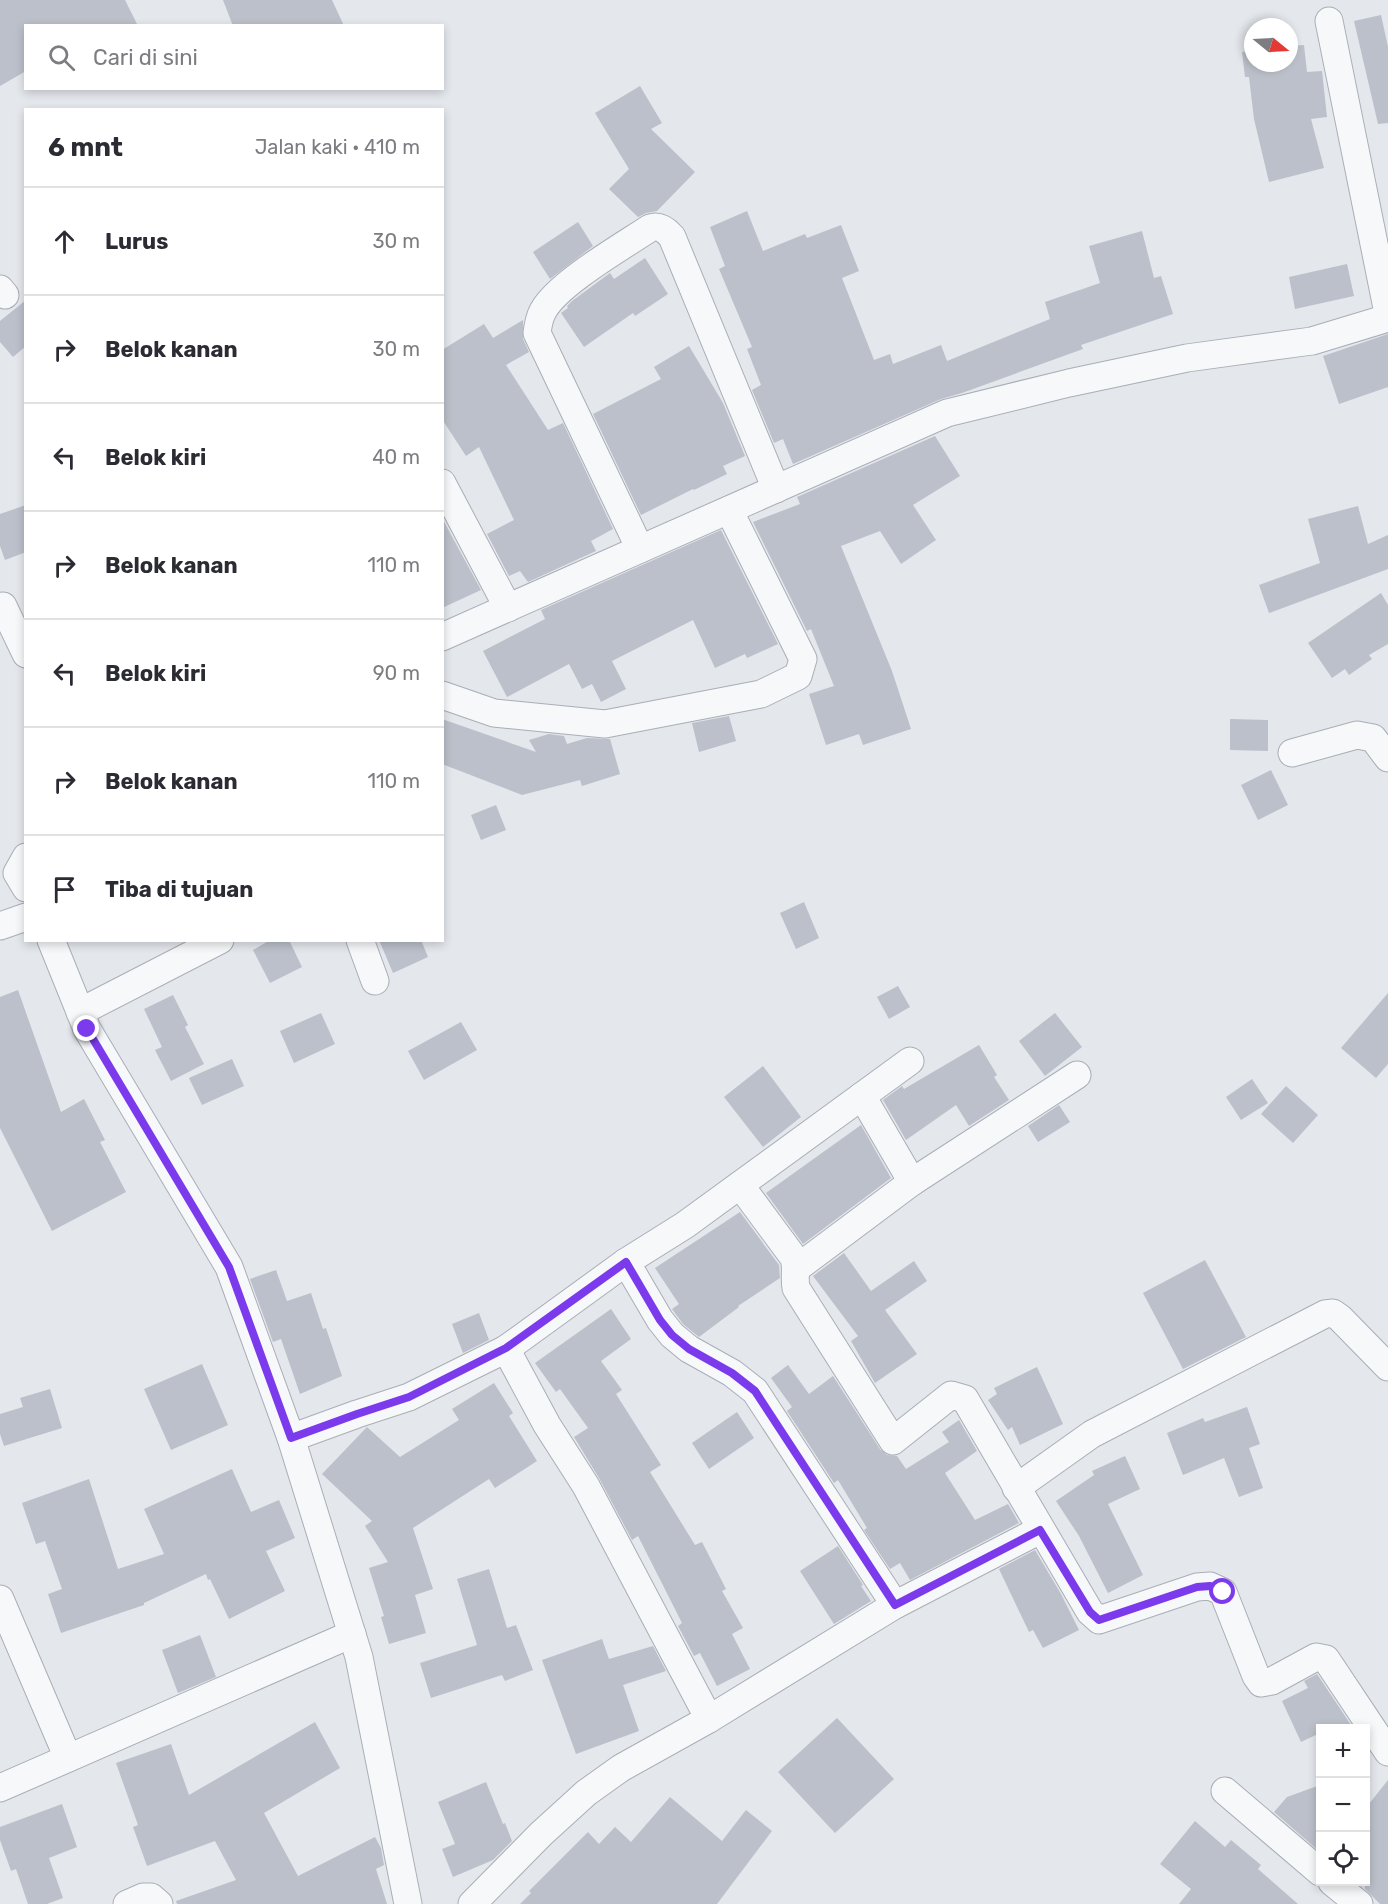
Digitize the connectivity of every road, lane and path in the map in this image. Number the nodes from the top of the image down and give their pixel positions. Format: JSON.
{"nodes":[{"id":1,"x":1329,"y":21,"type":"dead end"},
{"id":2,"x":1388,"y":313,"type":"edge"},
{"id":3,"x":1388,"y":318,"type":"edge"},
{"id":4,"x":444,"y":487,"type":"edge"},
{"id":5,"x":776,"y":489,"type":"junction"},
{"id":6,"x":729,"y":510,"type":"junction"},
{"id":7,"x":640,"y":549,"type":"junction"},
{"id":8,"x":3,"y":606,"type":"dead end"},
{"id":9,"x":508,"y":608,"type":"junction"},
{"id":10,"x":444,"y":635,"type":"edge"},
{"id":11,"x":24,"y":650,"type":"edge"},
{"id":12,"x":444,"y":696,"type":"edge"},
{"id":13,"x":1292,"y":753,"type":"dead end"},
{"id":14,"x":1388,"y":758,"type":"edge"},
{"id":15,"x":24,"y":861,"type":"edge"},
{"id":16,"x":24,"y":885,"type":"edge"},
{"id":17,"x":24,"y":917,"type":"edge"},
{"id":18,"x":0,"y":926,"type":"edge"},
{"id":19,"x":52,"y":942,"type":"edge"},
{"id":20,"x":216,"y":942,"type":"edge"},
{"id":21,"x":361,"y":942,"type":"edge"},
{"id":22,"x":375,"y":981,"type":"dead end"},
{"id":23,"x":80,"y":1012,"type":"junction"},
{"id":24,"x":910,"y":1061,"type":"dead end"},
{"id":25,"x":1077,"y":1075,"type":"dead end"},
{"id":26,"x":862,"y":1096,"type":"junction"},
{"id":27,"x":912,"y":1182,"type":"junction"},
{"id":28,"x":740,"y":1185,"type":"junction"},
{"id":29,"x":626,"y":1262,"type":"junction"},
{"id":30,"x":796,"y":1268,"type":"junction"},
{"id":31,"x":506,"y":1348,"type":"junction"},
{"id":32,"x":1388,"y":1367,"type":"edge"},
{"id":33,"x":291,"y":1438,"type":"junction"},
{"id":34,"x":1016,"y":1488,"type":"junction"},
{"id":35,"x":1040,"y":1530,"type":"junction"},
{"id":36,"x":0,"y":1599,"type":"edge"},
{"id":37,"x":895,"y":1605,"type":"junction"},
{"id":38,"x":351,"y":1634,"type":"junction"},
{"id":39,"x":709,"y":1719,"type":"junction"},
{"id":40,"x":1388,"y":1752,"type":"edge"},
{"id":41,"x":68,"y":1758,"type":"junction"},
{"id":42,"x":0,"y":1788,"type":"edge"},
{"id":43,"x":1225,"y":1791,"type":"dead end"},
{"id":44,"x":1316,"y":1869,"type":"edge"},
{"id":45,"x":1338,"y":1886,"type":"edge"},
{"id":46,"x":127,"y":1904,"type":"edge"},
{"id":47,"x":159,"y":1904,"type":"edge"},
{"id":48,"x":408,"y":1904,"type":"edge"},
{"id":49,"x":472,"y":1904,"type":"edge"},
{"id":50,"x":1359,"y":1904,"type":"edge"}],
"edges":[{"from":1,"to":2,"type":"street"},
{"from":3,"to":5,"type":"street"},
{"from":4,"to":9,"type":"street"},
{"from":5,"to":6,"type":"street"},
{"from":5,"to":7,"type":"street"},
{"from":6,"to":7,"type":"street"},
{"from":6,"to":12,"type":"street"},
{"from":7,"to":9,"type":"street"},
{"from":8,"to":11,"type":"street"},
{"from":9,"to":10,"type":"street"},
{"from":13,"to":14,"type":"street"},
{"from":15,"to":16,"type":"street"},
{"from":17,"to":18,"type":"street"},
{"from":19,"to":23,"type":"street"},
{"from":20,"to":23,"type":"street"},
{"from":21,"to":22,"type":"street"},
{"from":23,"to":33,"type":"street"},
{"from":24,"to":26,"type":"street"},
{"from":25,"to":27,"type":"street"},
{"from":26,"to":27,"type":"street"},
{"from":26,"to":28,"type":"street"},
{"from":27,"to":30,"type":"street"},
{"from":28,"to":29,"type":"street"},
{"from":28,"to":30,"type":"street"},
{"from":29,"to":31,"type":"street"},
{"from":29,"to":37,"type":"street"},
{"from":30,"to":34,"type":"street"},
{"from":31,"to":33,"type":"street"},
{"from":31,"to":39,"type":"street"},
{"from":32,"to":34,"type":"street"},
{"from":33,"to":38,"type":"street"},
{"from":34,"to":35,"type":"street"},
{"from":35,"to":37,"type":"street"},
{"from":35,"to":40,"type":"street"},
{"from":36,"to":41,"type":"street"},
{"from":37,"to":39,"type":"street"},
{"from":38,"to":41,"type":"street"},
{"from":38,"to":48,"type":"street"},
{"from":39,"to":49,"type":"street"},
{"from":41,"to":42,"type":"street"},
{"from":43,"to":44,"type":"street"},
{"from":45,"to":50,"type":"street"},
{"from":46,"to":47,"type":"street"}]}
